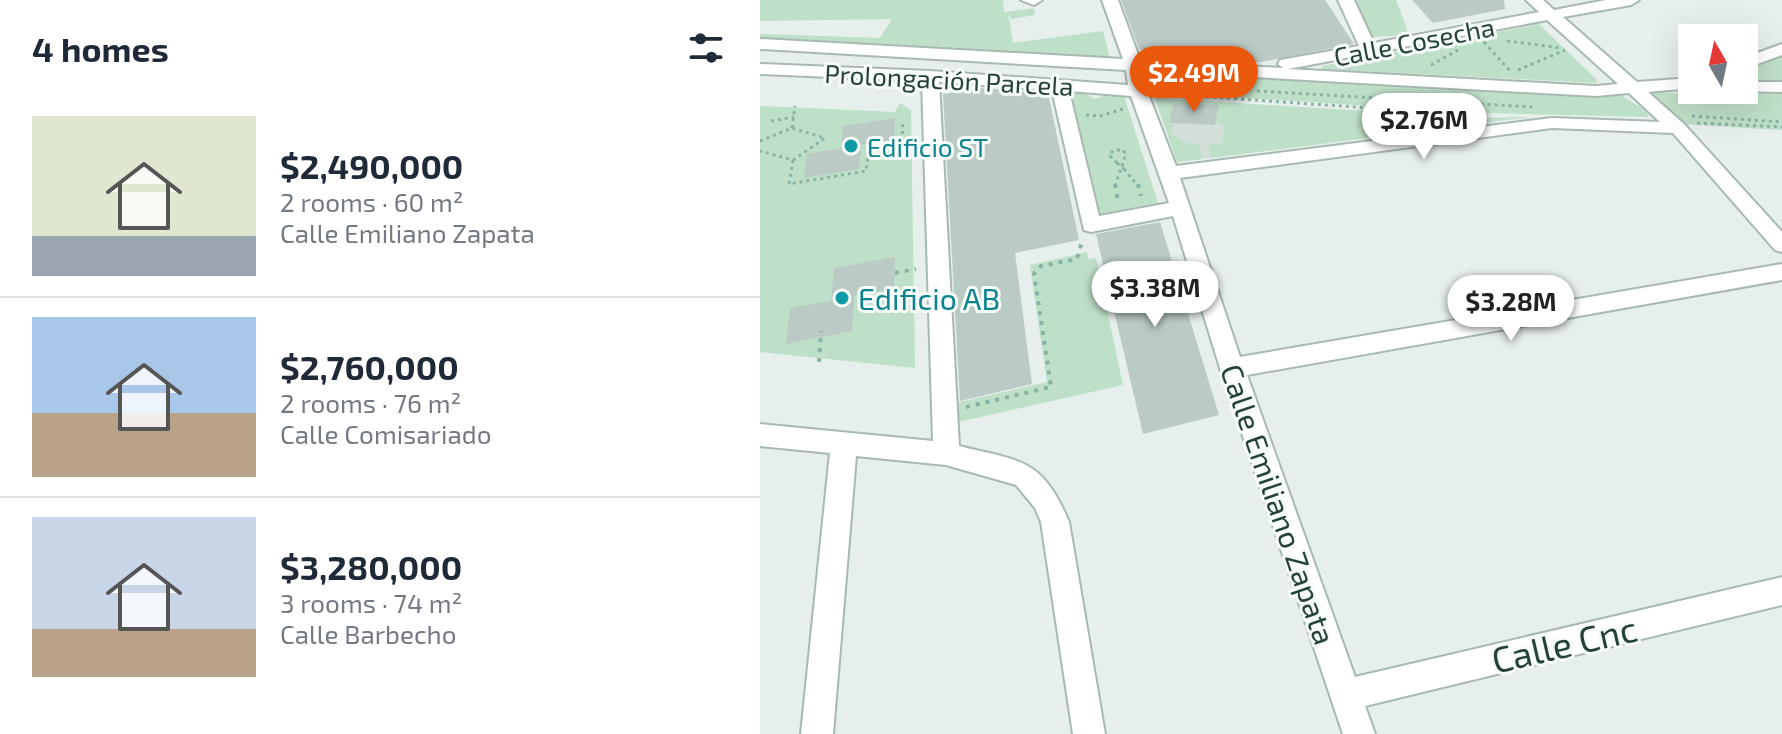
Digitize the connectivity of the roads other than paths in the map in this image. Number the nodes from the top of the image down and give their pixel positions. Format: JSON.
{"nodes":[{"id":1,"x":1110,"y":0,"type":"edge"},
{"id":2,"x":1346,"y":0,"type":"edge"},
{"id":3,"x":1534,"y":0,"type":"edge"},
{"id":4,"x":1631,"y":0,"type":"edge"},
{"id":5,"x":1551,"y":15,"type":"junction"},
{"id":6,"x":760,"y":44,"type":"edge"},
{"id":7,"x":1782,"y":49,"type":"edge"},
{"id":8,"x":1369,"y":50,"type":"junction"},
{"id":9,"x":1758,"y":58,"type":"edge"},
{"id":10,"x":760,"y":69,"type":"edge"},
{"id":11,"x":1244,"y":72,"type":"junction"},
{"id":12,"x":930,"y":76,"type":"junction"},
{"id":13,"x":1059,"y":84,"type":"junction"},
{"id":14,"x":1678,"y":86,"type":"edge"},
{"id":15,"x":1135,"y":87,"type":"junction"},
{"id":16,"x":1758,"y":87,"type":"edge"},
{"id":17,"x":1782,"y":87,"type":"edge"},
{"id":18,"x":1633,"y":88,"type":"junction"},
{"id":19,"x":1674,"y":125,"type":"junction"},
{"id":20,"x":1169,"y":173,"type":"junction"},
{"id":21,"x":1180,"y":208,"type":"junction"},
{"id":22,"x":1782,"y":245,"type":"edge"},
{"id":23,"x":1782,"y":272,"type":"edge"},
{"id":24,"x":1232,"y":368,"type":"junction"},
{"id":25,"x":760,"y":435,"type":"edge"},
{"id":26,"x":844,"y":445,"type":"junction"},
{"id":27,"x":946,"y":454,"type":"junction"},
{"id":28,"x":1782,"y":591,"type":"edge"},
{"id":29,"x":1346,"y":695,"type":"junction"},
{"id":30,"x":817,"y":734,"type":"edge"},
{"id":31,"x":1089,"y":734,"type":"edge"},
{"id":32,"x":1359,"y":734,"type":"edge"}],
"edges":[{"from":1,"to":15,"type":"street","name":"Calle Emiliano Zapata"},
{"from":2,"to":8,"type":"street"},
{"from":3,"to":5,"type":"street"},
{"from":4,"to":5,"type":"street","name":"Calle Cosecha"},
{"from":5,"to":8,"type":"street","name":"Calle Cosecha"},
{"from":5,"to":18,"type":"street"},
{"from":6,"to":15,"type":"street"},
{"from":7,"to":9,"type":"street"},
{"from":8,"to":11,"type":"street","name":"Calle Cosecha"},
{"from":10,"to":12,"type":"street","name":"Prolongación Parcela"},
{"from":11,"to":15,"type":"street"},
{"from":11,"to":18,"type":"street"},
{"from":12,"to":13,"type":"street","name":"Prolongación Parcela"},
{"from":12,"to":27,"type":"street"},
{"from":13,"to":15,"type":"street","name":"Prolongación Parcela"},
{"from":13,"to":21,"type":"street"},
{"from":14,"to":18,"type":"street"},
{"from":15,"to":20,"type":"street","name":"Calle Emiliano Zapata"},
{"from":16,"to":17,"type":"street"},
{"from":18,"to":19,"type":"street"},
{"from":19,"to":20,"type":"street"},
{"from":19,"to":22,"type":"street"},
{"from":20,"to":21,"type":"street","name":"Calle Emiliano Zapata"},
{"from":21,"to":24,"type":"street","name":"Calle Emiliano Zapata"},
{"from":23,"to":24,"type":"street"},
{"from":24,"to":29,"type":"street","name":"Calle Emiliano Zapata"},
{"from":25,"to":26,"type":"street"},
{"from":26,"to":27,"type":"street"},
{"from":26,"to":30,"type":"street"},
{"from":27,"to":31,"type":"street"},
{"from":28,"to":29,"type":"street","name":"Calle Cnc"},
{"from":29,"to":32,"type":"street","name":"Calle Emiliano Zapata"}]}
